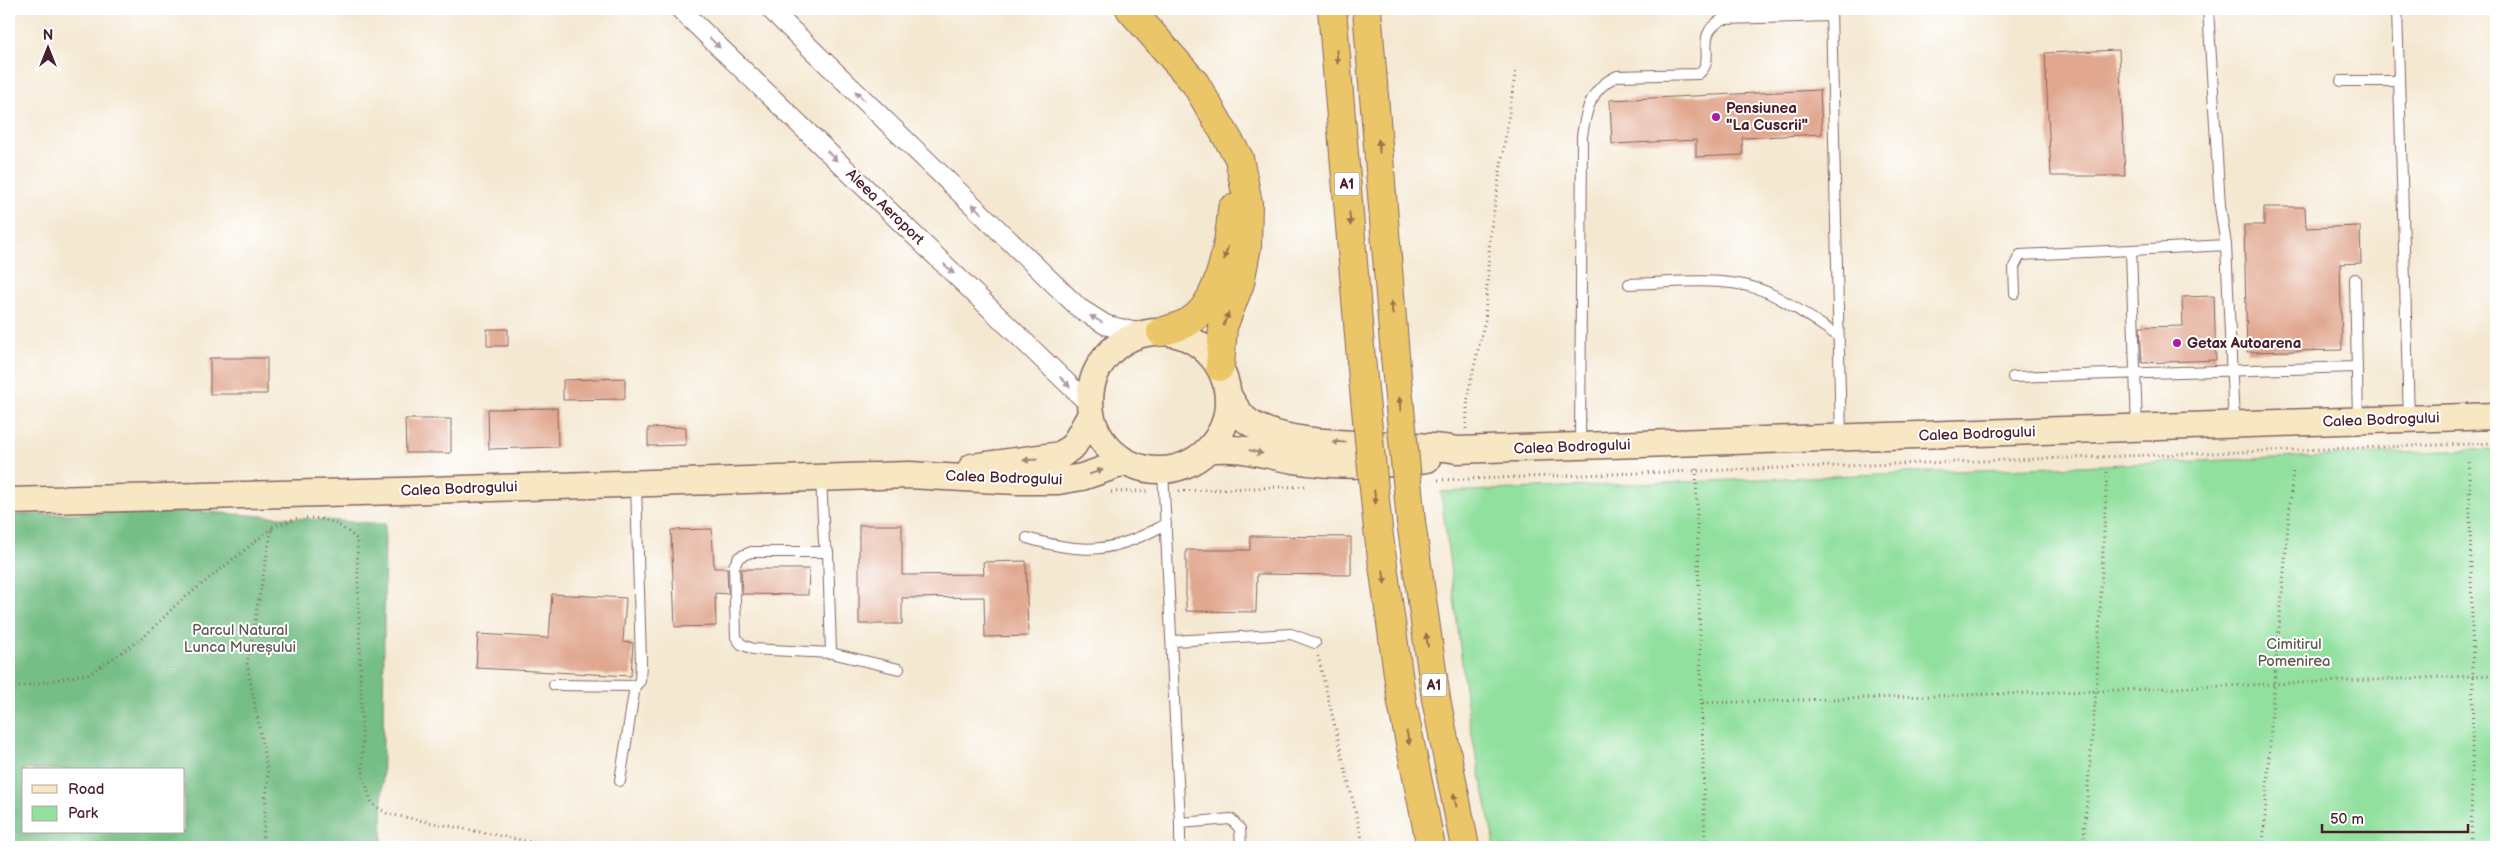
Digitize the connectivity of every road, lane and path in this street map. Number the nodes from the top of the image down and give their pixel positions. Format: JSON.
{"nodes":[{"id":1,"x":680,"y":9,"type":"edge"},
{"id":2,"x":770,"y":9,"type":"edge"},
{"id":3,"x":1130,"y":9,"type":"edge"},
{"id":4,"x":1332,"y":9,"type":"edge"},
{"id":5,"x":1367,"y":9,"type":"edge"},
{"id":6,"x":2208,"y":9,"type":"edge"},
{"id":7,"x":2397,"y":9,"type":"edge"},
{"id":8,"x":1831,"y":12,"type":"edge"},
{"id":9,"x":1516,"y":69,"type":"dead end"},
{"id":10,"x":2399,"y":81,"type":"junction"},
{"id":11,"x":2341,"y":82,"type":"dead end"},
{"id":12,"x":1217,"y":119,"type":"junction"},
{"id":13,"x":2226,"y":245,"type":"junction"},
{"id":14,"x":2131,"y":250,"type":"junction"},
{"id":15,"x":2355,"y":279,"type":"dead end"},
{"id":16,"x":1629,"y":284,"type":"dead end"},
{"id":17,"x":2015,"y":293,"type":"dead end"},
{"id":18,"x":1152,"y":333,"type":"junction"},
{"id":19,"x":1838,"y":336,"type":"junction"},
{"id":20,"x":1220,"y":367,"type":"junction"},
{"id":21,"x":2357,"y":368,"type":"junction"},
{"id":22,"x":2232,"y":371,"type":"junction"},
{"id":23,"x":2135,"y":374,"type":"junction"},
{"id":24,"x":2013,"y":377,"type":"dead end"},
{"id":25,"x":1228,"y":395,"type":"junction"},
{"id":26,"x":1091,"y":410,"type":"junction"},
{"id":27,"x":2496,"y":416,"type":"edge"},
{"id":28,"x":2409,"y":420,"type":"junction"},
{"id":29,"x":2358,"y":421,"type":"junction"},
{"id":30,"x":2234,"y":425,"type":"junction"},
{"id":31,"x":2137,"y":428,"type":"junction"},
{"id":32,"x":1841,"y":439,"type":"junction"},
{"id":33,"x":2496,"y":443,"type":"edge"},
{"id":34,"x":1695,"y":444,"type":"junction"},
{"id":35,"x":1580,"y":447,"type":"junction"},
{"id":36,"x":1208,"y":450,"type":"junction"},
{"id":37,"x":1462,"y":450,"type":"junction"},
{"id":38,"x":1126,"y":462,"type":"junction"},
{"id":39,"x":2469,"y":462,"type":"dead end"},
{"id":40,"x":1696,"y":470,"type":"junction"},
{"id":41,"x":2108,"y":471,"type":"dead end"},
{"id":42,"x":2293,"y":471,"type":"dead end"},
{"id":43,"x":909,"y":475,"type":"junction"},
{"id":44,"x":821,"y":477,"type":"junction"},
{"id":45,"x":1433,"y":480,"type":"dead end"},
{"id":46,"x":636,"y":483,"type":"junction"},
{"id":47,"x":1167,"y":484,"type":"junction"},
{"id":48,"x":1308,"y":486,"type":"dead end"},
{"id":49,"x":1123,"y":492,"type":"dead end"},
{"id":50,"x":9,"y":501,"type":"edge"},
{"id":51,"x":298,"y":518,"type":"dead end"},
{"id":52,"x":320,"y":518,"type":"dead end"},
{"id":53,"x":1166,"y":524,"type":"junction"},
{"id":54,"x":272,"y":527,"type":"junction"},
{"id":55,"x":1027,"y":538,"type":"dead end"},
{"id":56,"x":828,"y":552,"type":"junction"},
{"id":57,"x":1173,"y":641,"type":"junction"},
{"id":58,"x":1315,"y":643,"type":"joint"},
{"id":59,"x":831,"y":653,"type":"junction"},
{"id":60,"x":899,"y":668,"type":"dead end"},
{"id":61,"x":2496,"y":675,"type":"edge"},
{"id":62,"x":2473,"y":676,"type":"junction"},
{"id":63,"x":2274,"y":683,"type":"junction"},
{"id":64,"x":554,"y":685,"type":"dead end"},
{"id":65,"x":635,"y":686,"type":"junction"},
{"id":66,"x":9,"y":689,"type":"edge"},
{"id":67,"x":2096,"y":691,"type":"junction"},
{"id":68,"x":1703,"y":703,"type":"junction"},
{"id":69,"x":620,"y":781,"type":"dead end"},
{"id":70,"x":1180,"y":823,"type":"junction"},
{"id":71,"x":262,"y":847,"type":"edge"},
{"id":72,"x":557,"y":847,"type":"edge"},
{"id":73,"x":1180,"y":847,"type":"edge"},
{"id":74,"x":1241,"y":847,"type":"edge"},
{"id":75,"x":1364,"y":847,"type":"edge"},
{"id":76,"x":1431,"y":847,"type":"edge"},
{"id":77,"x":1466,"y":847,"type":"edge"},
{"id":78,"x":1705,"y":847,"type":"edge"},
{"id":79,"x":2083,"y":847,"type":"edge"},
{"id":80,"x":2263,"y":847,"type":"edge"},
{"id":81,"x":2471,"y":847,"type":"edge"}],
"edges":[{"from":1,"to":26,"type":"street","name":"Aleea Aeroport","one_way":true},
{"from":18,"to":2,"type":"street","one_way":true},
{"from":3,"to":12,"type":"highway"},
{"from":4,"to":76,"type":"highway","number":"A1","one_way":true,"bridge":true},
{"from":77,"to":5,"type":"highway","number":"A1","one_way":true,"bridge":true},
{"from":6,"to":13,"type":"lane"},
{"from":7,"to":10,"type":"lane"},
{"from":8,"to":19,"type":"lane"},
{"from":8,"to":35,"type":"lane"},
{"from":9,"to":37,"type":"path"},
{"from":10,"to":11,"type":"lane"},
{"from":10,"to":28,"type":"lane"},
{"from":12,"to":18,"type":"highway","one_way":true},
{"from":20,"to":12,"type":"highway","one_way":true},
{"from":13,"to":14,"type":"lane"},
{"from":13,"to":22,"type":"lane"},
{"from":14,"to":17,"type":"lane"},
{"from":14,"to":23,"type":"lane"},
{"from":15,"to":21,"type":"lane"},
{"from":16,"to":19,"type":"lane"},
{"from":18,"to":20,"type":"main road","name":"Calea Bodrogului"},
{"from":18,"to":26,"type":"main road","name":"Calea Bodrogului"},
{"from":19,"to":32,"type":"lane"},
{"from":20,"to":25,"type":"main road","name":"Calea Bodrogului"},
{"from":21,"to":22,"type":"lane"},
{"from":21,"to":29,"type":"lane"},
{"from":22,"to":23,"type":"lane"},
{"from":22,"to":30,"type":"lane"},
{"from":23,"to":24,"type":"lane"},
{"from":23,"to":31,"type":"lane"},
{"from":25,"to":36,"type":"main road","name":"Calea Bodrogului"},
{"from":37,"to":25,"type":"main road","name":"Calea Bodrogului","one_way":true},
{"from":26,"to":38,"type":"main road","name":"Calea Bodrogului"},
{"from":26,"to":43,"type":"main road","name":"Calea Bodrogului","one_way":true},
{"from":27,"to":28,"type":"main road","name":"Calea Bodrogului"},
{"from":28,"to":29,"type":"main road","name":"Calea Bodrogului"},
{"from":29,"to":30,"type":"main road","name":"Calea Bodrogului"},
{"from":30,"to":31,"type":"main road","name":"Calea Bodrogului"},
{"from":31,"to":32,"type":"main road","name":"Calea Bodrogului"},
{"from":32,"to":34,"type":"main road","name":"Calea Bodrogului"},
{"from":33,"to":40,"type":"path"},
{"from":34,"to":35,"type":"main road","name":"Calea Bodrogului"},
{"from":34,"to":40,"type":"path"},
{"from":35,"to":37,"type":"main road","name":"Calea Bodrogului"},
{"from":36,"to":37,"type":"main road","name":"Calea Bodrogului","one_way":true},
{"from":36,"to":47,"type":"main road","name":"Calea Bodrogului"},
{"from":43,"to":38,"type":"main road","name":"Calea Bodrogului","one_way":true},
{"from":38,"to":47,"type":"main road","name":"Calea Bodrogului"},
{"from":39,"to":62,"type":"path"},
{"from":40,"to":45,"type":"path"},
{"from":40,"to":68,"type":"path"},
{"from":41,"to":67,"type":"path"},
{"from":42,"to":63,"type":"path"},
{"from":43,"to":44,"type":"main road","name":"Calea Bodrogului"},
{"from":44,"to":46,"type":"main road","name":"Calea Bodrogului"},
{"from":44,"to":56,"type":"lane"},
{"from":46,"to":50,"type":"main road","name":"Calea Bodrogului"},
{"from":46,"to":65,"type":"lane"},
{"from":47,"to":48,"type":"path"},
{"from":47,"to":49,"type":"path"},
{"from":47,"to":53,"type":"lane"},
{"from":51,"to":54,"type":"path"},
{"from":52,"to":72,"type":"path"},
{"from":53,"to":55,"type":"lane"},
{"from":53,"to":57,"type":"lane"},
{"from":54,"to":66,"type":"path"},
{"from":54,"to":71,"type":"path"},
{"from":56,"to":59,"type":"lane"},
{"from":56,"to":59,"type":"lane"},
{"from":57,"to":58,"type":"lane"},
{"from":57,"to":70,"type":"lane"},
{"from":58,"to":75,"type":"path"},
{"from":59,"to":60,"type":"lane"},
{"from":61,"to":62,"type":"path"},
{"from":62,"to":63,"type":"path"},
{"from":62,"to":81,"type":"path"},
{"from":63,"to":67,"type":"path"},
{"from":63,"to":80,"type":"path"},
{"from":64,"to":65,"type":"lane"},
{"from":65,"to":69,"type":"lane"},
{"from":67,"to":68,"type":"path"},
{"from":67,"to":79,"type":"path"},
{"from":68,"to":78,"type":"path"},
{"from":70,"to":73,"type":"lane"},
{"from":70,"to":74,"type":"lane"}]}
